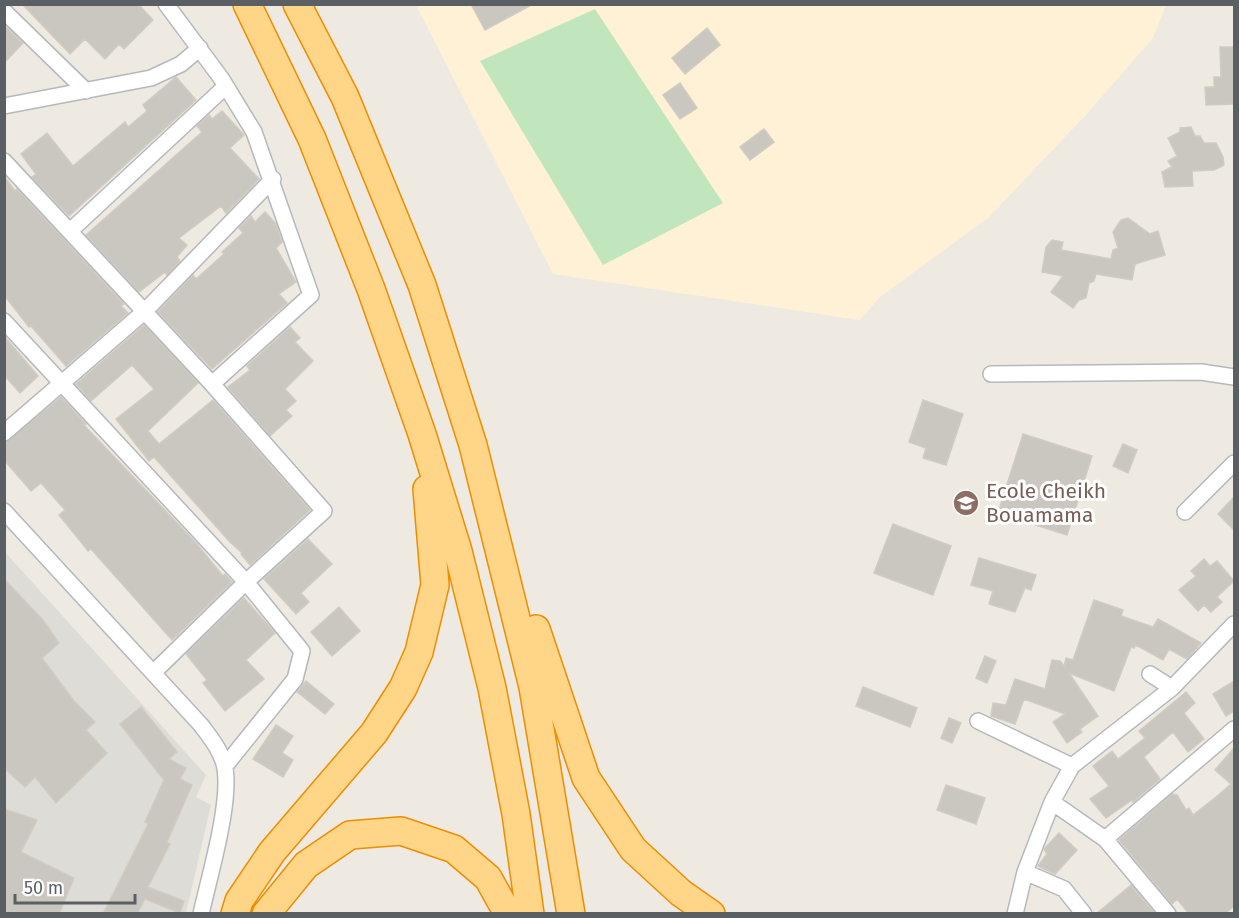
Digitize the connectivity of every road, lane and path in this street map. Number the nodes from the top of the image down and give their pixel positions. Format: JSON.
{"nodes":[{"id":1,"x":165,"y":4,"type":"edge"},
{"id":2,"x":230,"y":4,"type":"edge"},
{"id":3,"x":247,"y":4,"type":"edge"},
{"id":4,"x":297,"y":4,"type":"edge"},
{"id":5,"x":308,"y":4,"type":"edge"},
{"id":6,"x":4,"y":11,"type":"edge"},
{"id":7,"x":200,"y":48,"type":"junction"},
{"id":8,"x":226,"y":86,"type":"junction"},
{"id":9,"x":86,"y":91,"type":"junction"},
{"id":10,"x":345,"y":97,"type":"junction"},
{"id":11,"x":4,"y":106,"type":"edge"},
{"id":12,"x":312,"y":139,"type":"junction"},
{"id":13,"x":4,"y":161,"type":"edge"},
{"id":14,"x":273,"y":179,"type":"junction"},
{"id":15,"x":70,"y":231,"type":"junction"},
{"id":16,"x":144,"y":312,"type":"junction"},
{"id":17,"x":4,"y":321,"type":"edge"},
{"id":18,"x":991,"y":374,"type":"dead end"},
{"id":19,"x":1234,"y":377,"type":"edge"},
{"id":20,"x":212,"y":384,"type":"junction"},
{"id":21,"x":63,"y":385,"type":"junction"},
{"id":22,"x":4,"y":433,"type":"edge"},
{"id":23,"x":422,"y":434,"type":"junction"},
{"id":24,"x":473,"y":445,"type":"junction"},
{"id":25,"x":1234,"y":463,"type":"edge"},
{"id":26,"x":4,"y":511,"type":"edge"},
{"id":27,"x":1185,"y":512,"type":"dead end"},
{"id":28,"x":246,"y":582,"type":"junction"},
{"id":29,"x":1234,"y":624,"type":"edge"},
{"id":30,"x":153,"y":673,"type":"junction"},
{"id":31,"x":1150,"y":674,"type":"dead end"},
{"id":32,"x":1172,"y":688,"type":"junction"},
{"id":33,"x":978,"y":721,"type":"dead end"},
{"id":34,"x":1234,"y":729,"type":"edge"},
{"id":35,"x":225,"y":766,"type":"junction"},
{"id":36,"x":1072,"y":766,"type":"junction"},
{"id":37,"x":1052,"y":802,"type":"junction"},
{"id":38,"x":1105,"y":839,"type":"junction"},
{"id":39,"x":1025,"y":873,"type":"junction"},
{"id":40,"x":201,"y":914,"type":"edge"},
{"id":41,"x":235,"y":914,"type":"edge"},
{"id":42,"x":266,"y":914,"type":"edge"},
{"id":43,"x":508,"y":914,"type":"edge"},
{"id":44,"x":530,"y":914,"type":"edge"},
{"id":45,"x":571,"y":914,"type":"edge"},
{"id":46,"x":711,"y":914,"type":"edge"},
{"id":47,"x":1015,"y":914,"type":"edge"},
{"id":48,"x":1084,"y":914,"type":"edge"},
{"id":49,"x":1168,"y":914,"type":"edge"}],
"edges":[{"from":1,"to":7,"type":"street"},
{"from":2,"to":12,"type":"highway"},
{"from":3,"to":12,"type":"highway"},
{"from":4,"to":10,"type":"highway"},
{"from":5,"to":10,"type":"highway"},
{"from":6,"to":9,"type":"street"},
{"from":7,"to":8,"type":"street"},
{"from":7,"to":9,"type":"street"},
{"from":8,"to":14,"type":"street"},
{"from":8,"to":15,"type":"street"},
{"from":9,"to":11,"type":"street"},
{"from":10,"to":24,"type":"highway"},
{"from":12,"to":23,"type":"highway"},
{"from":13,"to":15,"type":"street"},
{"from":14,"to":16,"type":"street"},
{"from":14,"to":20,"type":"street"},
{"from":15,"to":16,"type":"street"},
{"from":16,"to":20,"type":"street"},
{"from":16,"to":21,"type":"street"},
{"from":17,"to":21,"type":"street"},
{"from":18,"to":19,"type":"street"},
{"from":20,"to":28,"type":"street"},
{"from":21,"to":22,"type":"street"},
{"from":21,"to":28,"type":"street"},
{"from":23,"to":41,"type":"highway"},
{"from":23,"to":44,"type":"highway"},
{"from":24,"to":45,"type":"highway"},
{"from":24,"to":46,"type":"highway"},
{"from":25,"to":27,"type":"street"},
{"from":26,"to":30,"type":"street"},
{"from":28,"to":30,"type":"street"},
{"from":28,"to":35,"type":"street"},
{"from":29,"to":32,"type":"street"},
{"from":30,"to":35,"type":"street"},
{"from":31,"to":32,"type":"street"},
{"from":32,"to":36,"type":"street"},
{"from":33,"to":36,"type":"street"},
{"from":34,"to":38,"type":"street"},
{"from":35,"to":40,"type":"street"},
{"from":36,"to":37,"type":"street"},
{"from":37,"to":38,"type":"street"},
{"from":37,"to":39,"type":"street"},
{"from":38,"to":49,"type":"street"},
{"from":39,"to":47,"type":"street"},
{"from":39,"to":48,"type":"street"},
{"from":42,"to":43,"type":"highway"}]}
